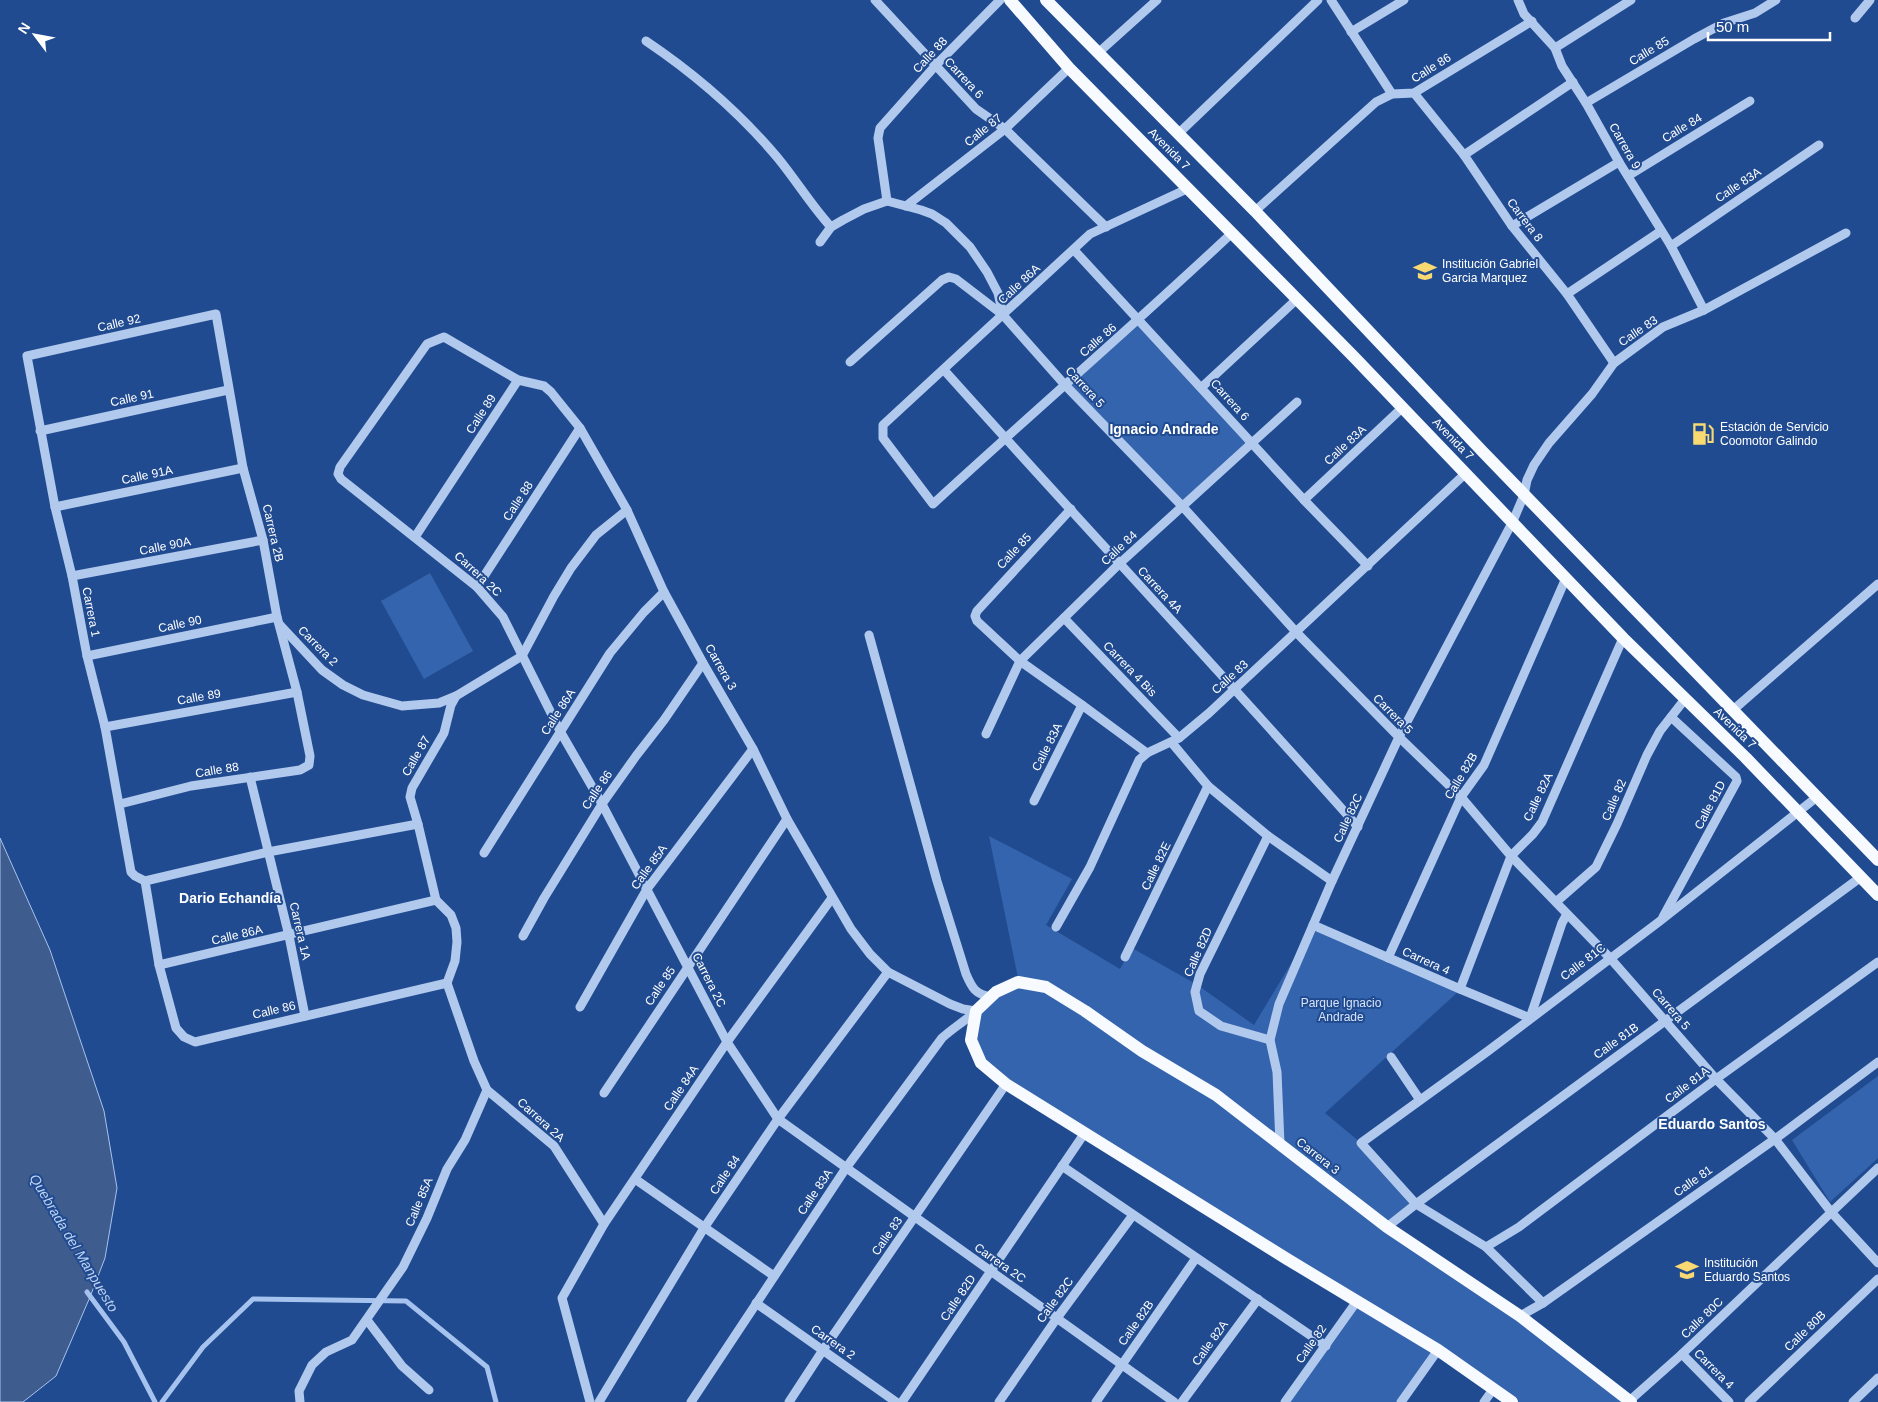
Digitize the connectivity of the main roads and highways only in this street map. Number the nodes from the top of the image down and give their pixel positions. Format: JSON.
{"nodes":[{"id":1,"x":1010,"y":0,"type":"edge"},
{"id":2,"x":1046,"y":0,"type":"edge"},
{"id":3,"x":1878,"y":860,"type":"edge"},
{"id":4,"x":1878,"y":895,"type":"edge"},
{"id":5,"x":1512,"y":1402,"type":"edge"},
{"id":6,"x":1629,"y":1402,"type":"edge"}],
"edges":[{"from":1,"to":4,"type":"main road","name":"Avenida 7"},
{"from":2,"to":3,"type":"main road","name":"Avenida 7"},
{"from":5,"to":6,"type":"main road","name":"Carrera 3"}]}
